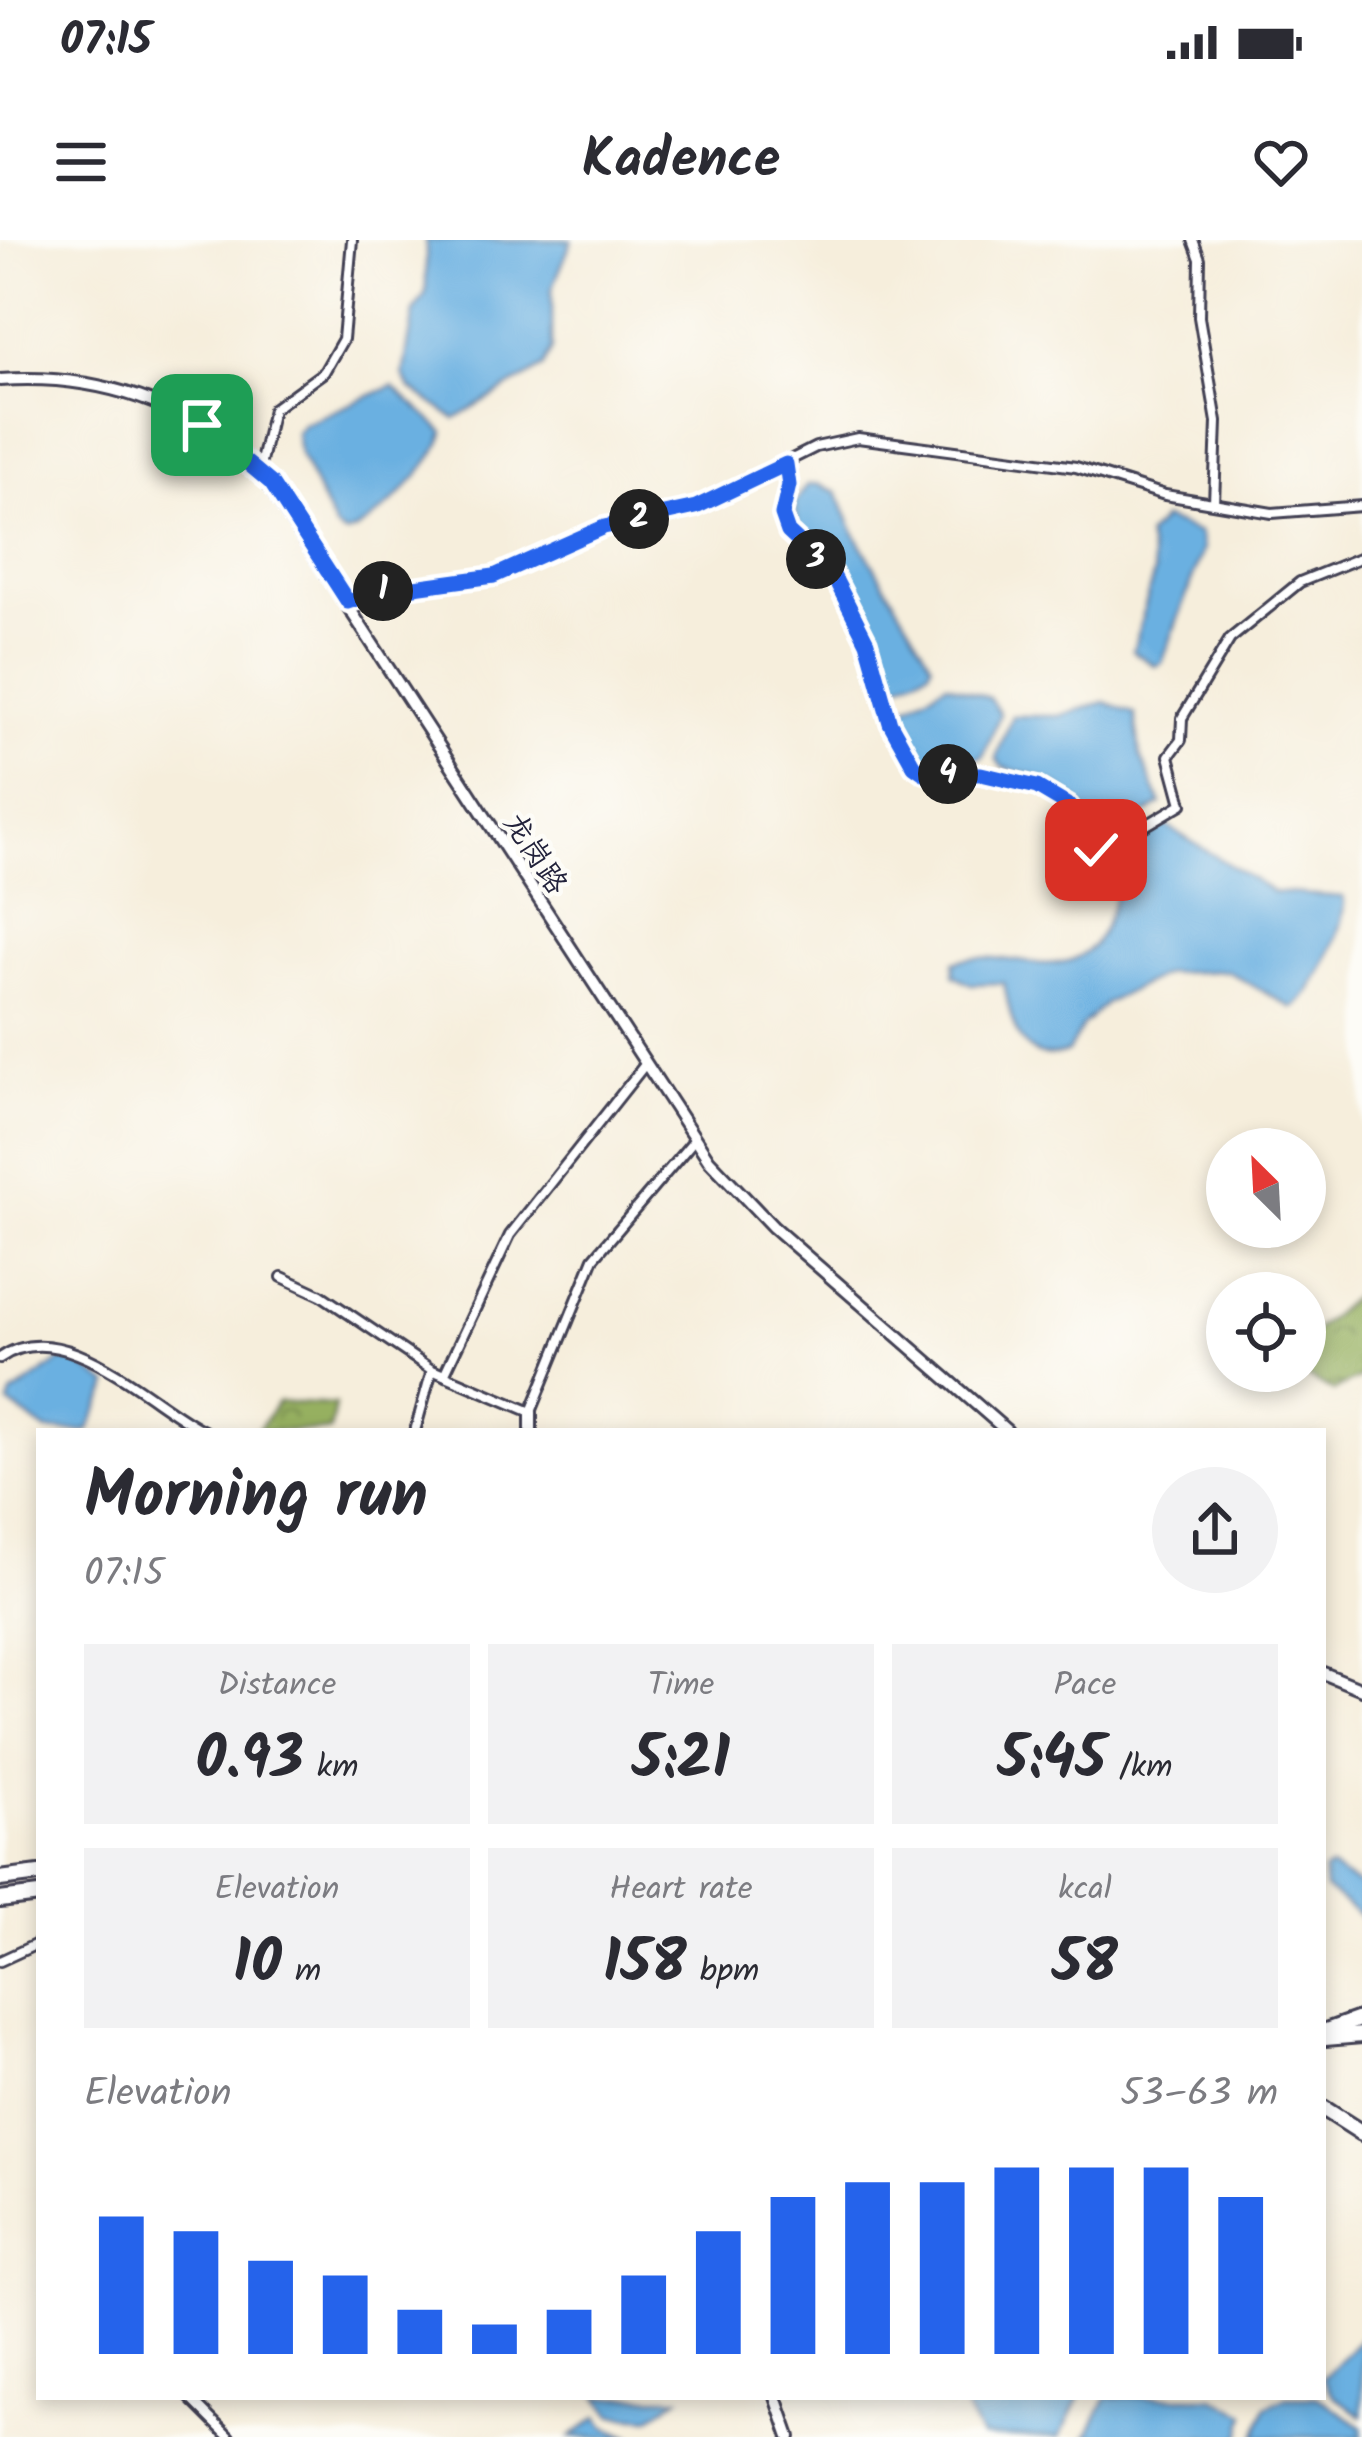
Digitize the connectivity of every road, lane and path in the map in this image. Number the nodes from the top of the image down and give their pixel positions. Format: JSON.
{"nodes":[{"id":1,"x":352,"y":240,"type":"edge"},
{"id":2,"x":1192,"y":240,"type":"edge"},
{"id":3,"x":0,"y":380,"type":"edge"},
{"id":4,"x":786,"y":464,"type":"junction"},
{"id":5,"x":259,"y":470,"type":"junction"},
{"id":6,"x":1214,"y":503,"type":"junction"},
{"id":7,"x":1362,"y":506,"type":"edge"},
{"id":8,"x":1362,"y":557,"type":"edge"},
{"id":9,"x":348,"y":602,"type":"junction"},
{"id":10,"x":644,"y":1067,"type":"junction"},
{"id":11,"x":694,"y":1140,"type":"junction"},
{"id":12,"x":282,"y":1277,"type":"dead end"},
{"id":13,"x":0,"y":1358,"type":"edge"},
{"id":14,"x":433,"y":1370,"type":"junction"},
{"id":15,"x":444,"y":1375,"type":"junction"},
{"id":16,"x":531,"y":1412,"type":"junction"},
{"id":17,"x":200,"y":1428,"type":"edge"},
{"id":18,"x":416,"y":1428,"type":"edge"},
{"id":19,"x":530,"y":1428,"type":"edge"},
{"id":20,"x":1004,"y":1428,"type":"edge"},
{"id":21,"x":1326,"y":1674,"type":"edge"},
{"id":22,"x":1362,"y":1689,"type":"edge"},
{"id":23,"x":36,"y":1874,"type":"edge"},
{"id":24,"x":0,"y":1879,"type":"edge"},
{"id":25,"x":36,"y":1895,"type":"edge"},
{"id":26,"x":0,"y":1900,"type":"edge"},
{"id":27,"x":36,"y":1944,"type":"edge"},
{"id":28,"x":0,"y":1960,"type":"edge"},
{"id":29,"x":1358,"y":2028,"type":"edge"},
{"id":30,"x":1326,"y":2034,"type":"edge"},
{"id":31,"x":1326,"y":2107,"type":"edge"},
{"id":32,"x":1326,"y":2108,"type":"edge"},
{"id":33,"x":1362,"y":2123,"type":"edge"},
{"id":34,"x":1362,"y":2133,"type":"edge"},
{"id":35,"x":192,"y":2400,"type":"edge"},
{"id":36,"x":777,"y":2400,"type":"edge"},
{"id":37,"x":229,"y":2437,"type":"edge"},
{"id":38,"x":790,"y":2437,"type":"edge"}],
"edges":[{"from":1,"to":5,"type":"street"},
{"from":2,"to":6,"type":"street"},
{"from":3,"to":5,"type":"main road","name":"龙岗路"},
{"from":4,"to":6,"type":"street"},
{"from":4,"to":8,"type":"street"},
{"from":4,"to":9,"type":"street"},
{"from":5,"to":9,"type":"main road","name":"龙岗路"},
{"from":6,"to":7,"type":"street"},
{"from":9,"to":10,"type":"main road","name":"龙岗路"},
{"from":10,"to":11,"type":"main road","name":"龙岗路"},
{"from":10,"to":15,"type":"street"},
{"from":11,"to":16,"type":"street"},
{"from":11,"to":20,"type":"main road","name":"龙岗路"},
{"from":12,"to":14,"type":"street"},
{"from":13,"to":17,"type":"street"},
{"from":14,"to":15,"type":"street"},
{"from":14,"to":18,"type":"street"},
{"from":15,"to":16,"type":"street"},
{"from":16,"to":19,"type":"main road"},
{"from":21,"to":22,"type":"main road"},
{"from":23,"to":24,"type":"highway"},
{"from":25,"to":26,"type":"highway"},
{"from":27,"to":28,"type":"street"},
{"from":29,"to":30,"type":"highway"},
{"from":31,"to":33,"type":"highway"},
{"from":32,"to":34,"type":"highway"},
{"from":35,"to":37,"type":"street"},
{"from":36,"to":38,"type":"main road"}]}
